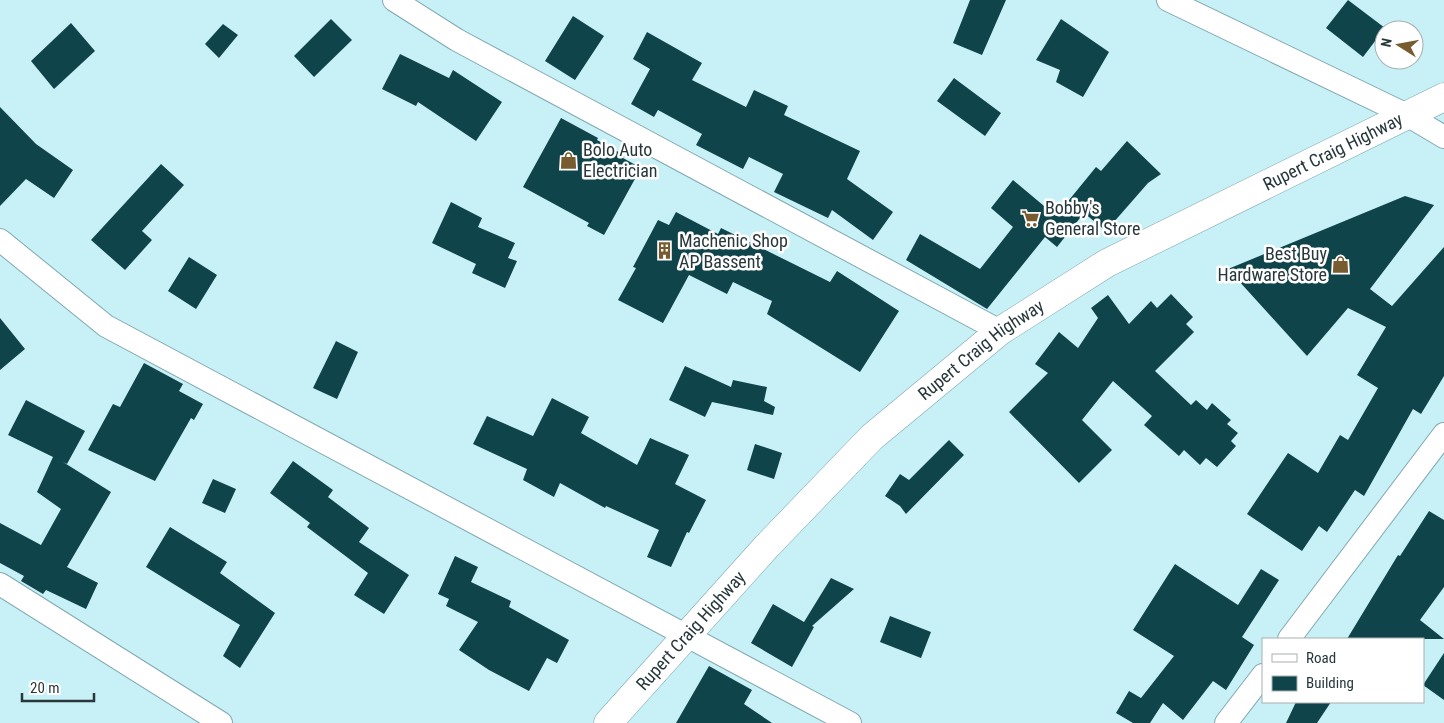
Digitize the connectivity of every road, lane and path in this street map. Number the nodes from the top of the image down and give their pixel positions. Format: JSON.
{"nodes":[{"id":1,"x":394,"y":0,"type":"edge"},
{"id":2,"x":1168,"y":0,"type":"edge"},
{"id":3,"x":1444,"y":97,"type":"edge"},
{"id":4,"x":1408,"y":115,"type":"junction"},
{"id":5,"x":1444,"y":137,"type":"edge"},
{"id":6,"x":0,"y":240,"type":"edge"},
{"id":7,"x":1000,"y":331,"type":"junction"},
{"id":8,"x":1444,"y":434,"type":"edge"},
{"id":9,"x":0,"y":584,"type":"edge"},
{"id":10,"x":686,"y":634,"type":"junction"},
{"id":11,"x":1290,"y":638,"type":"edge"},
{"id":12,"x":1262,"y":676,"type":"edge"},
{"id":13,"x":221,"y":723,"type":"edge"},
{"id":14,"x":608,"y":723,"type":"edge"},
{"id":15,"x":850,"y":723,"type":"edge"},
{"id":16,"x":1226,"y":723,"type":"edge"}],
"edges":[{"from":1,"to":7,"type":"street"},
{"from":2,"to":4,"type":"street"},
{"from":3,"to":4,"type":"main road","name":"Rupert Craig Highway"},
{"from":4,"to":5,"type":"street"},
{"from":4,"to":7,"type":"main road","name":"Rupert Craig Highway"},
{"from":6,"to":10,"type":"street"},
{"from":7,"to":10,"type":"main road","name":"Rupert Craig Highway"},
{"from":8,"to":11,"type":"street"},
{"from":9,"to":13,"type":"street"},
{"from":10,"to":14,"type":"main road","name":"Rupert Craig Highway"},
{"from":10,"to":15,"type":"street"},
{"from":12,"to":16,"type":"street"}]}
